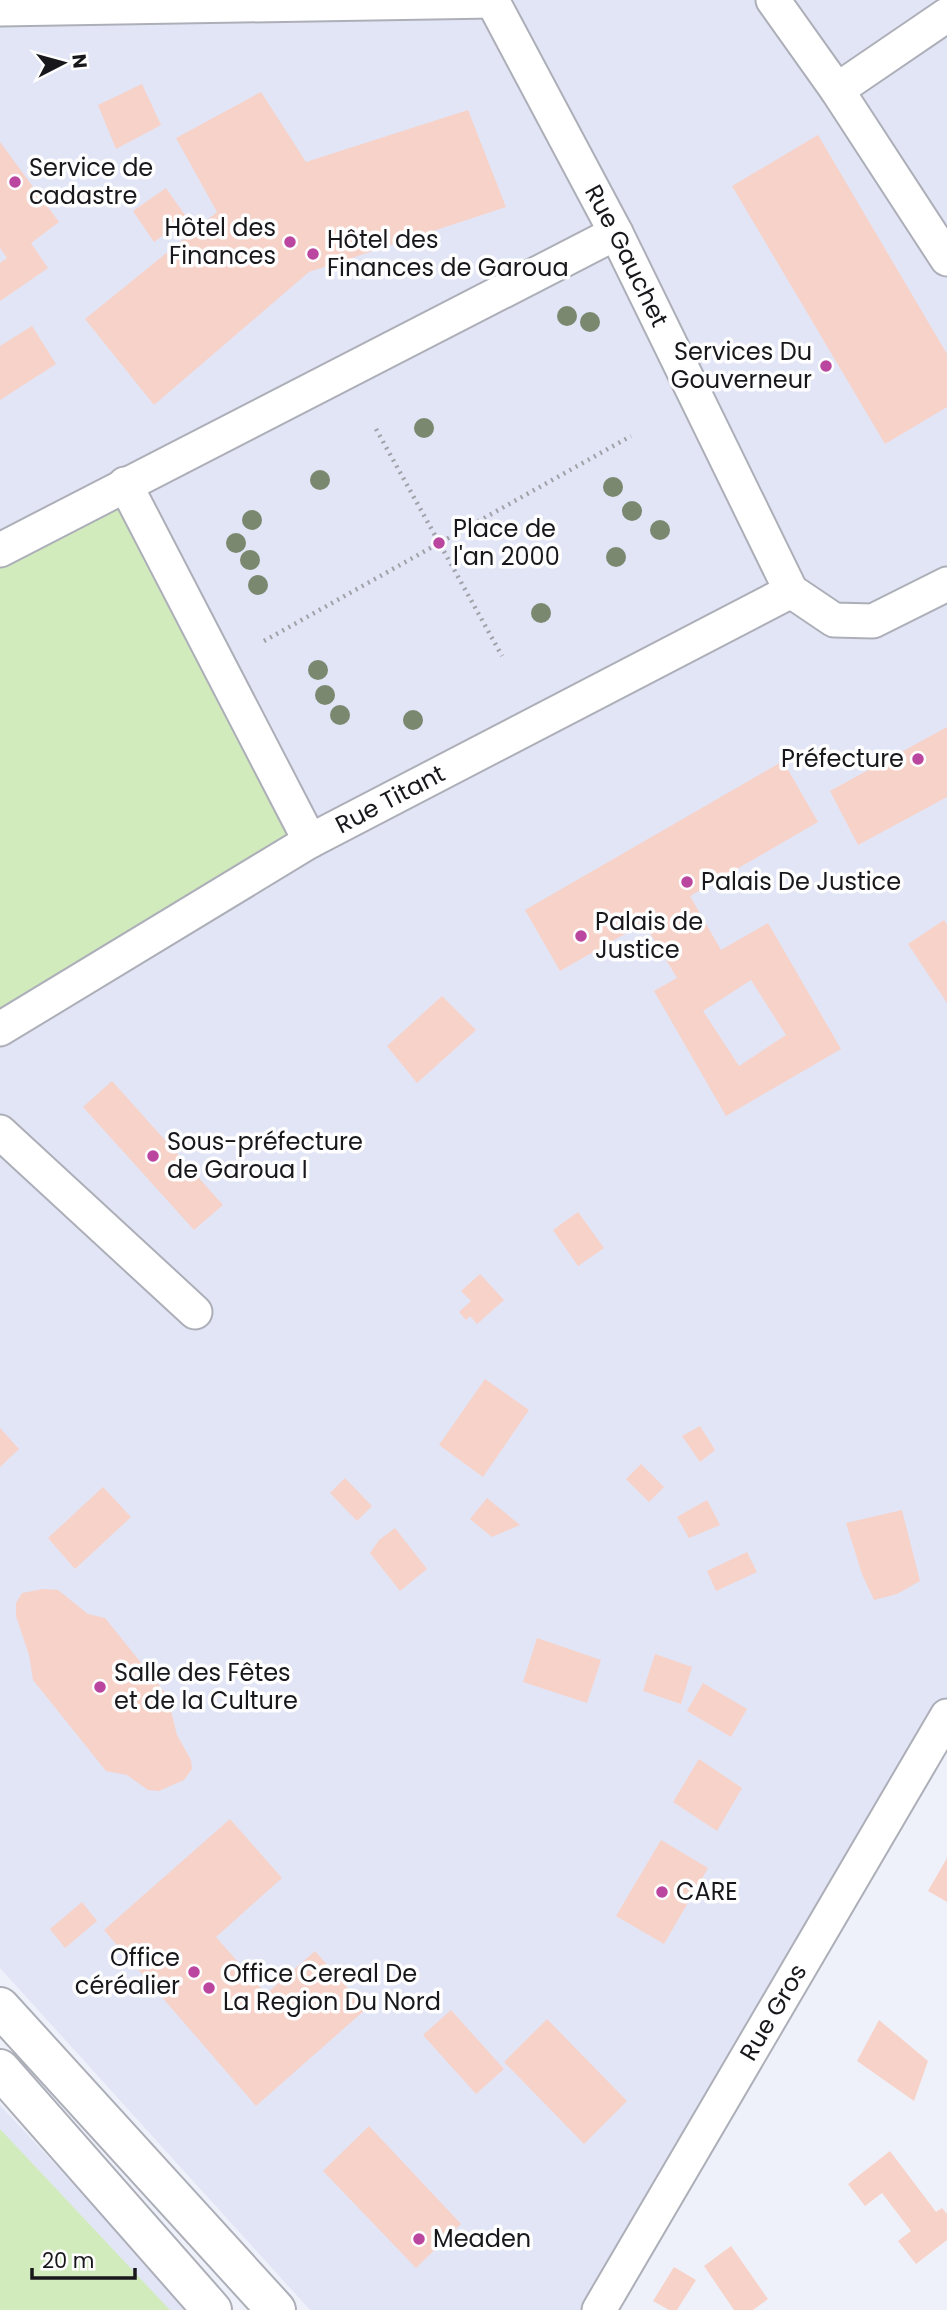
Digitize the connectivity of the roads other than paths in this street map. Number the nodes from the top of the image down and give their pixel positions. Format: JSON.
{"nodes":[{"id":1,"x":773,"y":0,"type":"edge"},
{"id":2,"x":492,"y":1,"type":"edge"},
{"id":3,"x":0,"y":9,"type":"edge"},
{"id":4,"x":947,"y":15,"type":"edge"},
{"id":5,"x":837,"y":90,"type":"junction"},
{"id":6,"x":617,"y":233,"type":"junction"},
{"id":7,"x":947,"y":259,"type":"edge"},
{"id":8,"x":125,"y":484,"type":"junction"},
{"id":9,"x":0,"y":550,"type":"edge"},
{"id":10,"x":947,"y":584,"type":"edge"},
{"id":11,"x":791,"y":591,"type":"junction"},
{"id":12,"x":310,"y":841,"type":"junction"},
{"id":13,"x":0,"y":1029,"type":"edge"},
{"id":14,"x":0,"y":1132,"type":"edge"},
{"id":15,"x":195,"y":1312,"type":"dead end"},
{"id":16,"x":947,"y":1716,"type":"edge"},
{"id":17,"x":0,"y":2007,"type":"edge"},
{"id":18,"x":0,"y":2069,"type":"edge"},
{"id":19,"x":212,"y":2310,"type":"edge"},
{"id":20,"x":276,"y":2310,"type":"edge"},
{"id":21,"x":599,"y":2310,"type":"edge"}],
"edges":[{"from":1,"to":5,"type":"street"},
{"from":2,"to":3,"type":"street"},
{"from":2,"to":6,"type":"street","name":"Rue Gauchet"},
{"from":4,"to":5,"type":"street"},
{"from":5,"to":7,"type":"street"},
{"from":6,"to":8,"type":"street"},
{"from":6,"to":11,"type":"street","name":"Rue Gauchet"},
{"from":8,"to":9,"type":"street"},
{"from":8,"to":12,"type":"street"},
{"from":10,"to":11,"type":"street"},
{"from":11,"to":12,"type":"street","name":"Rue Titant"},
{"from":12,"to":13,"type":"street","name":"Rue Titant"},
{"from":14,"to":15,"type":"street"},
{"from":16,"to":21,"type":"street","name":"Rue Gros"},
{"from":17,"to":20,"type":"main road"},
{"from":18,"to":19,"type":"main road"}]}
